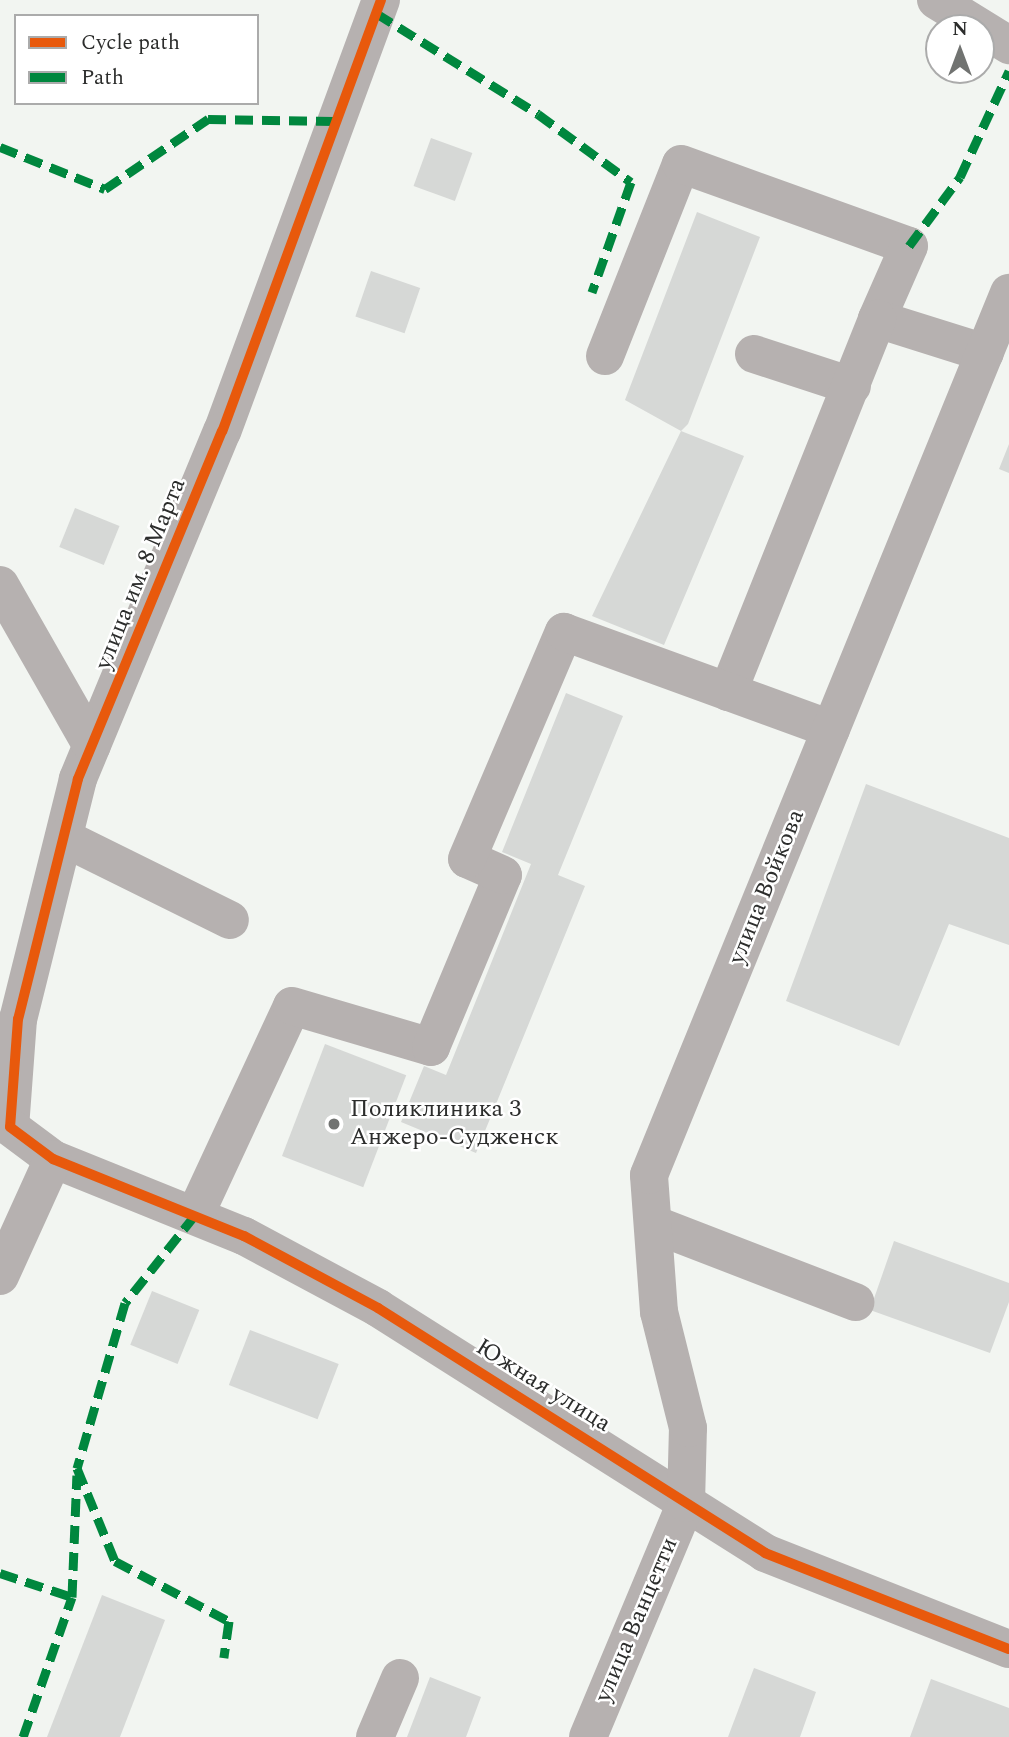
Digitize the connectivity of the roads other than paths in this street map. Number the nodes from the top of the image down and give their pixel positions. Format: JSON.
{"nodes":[{"id":1,"x":381,"y":0,"type":"edge"},
{"id":2,"x":936,"y":0,"type":"edge"},
{"id":3,"x":1009,"y":45,"type":"edge"},
{"id":4,"x":1009,"y":293,"type":"edge"},
{"id":5,"x":877,"y":319,"type":"junction"},
{"id":6,"x":985,"y":353,"type":"junction"},
{"id":7,"x":754,"y":354,"type":"dead end"},
{"id":8,"x":605,"y":356,"type":"dead end"},
{"id":9,"x":852,"y":386,"type":"junction"},
{"id":10,"x":0,"y":585,"type":"edge"},
{"id":11,"x":729,"y":692,"type":"junction"},
{"id":12,"x":831,"y":729,"type":"junction"},
{"id":13,"x":92,"y":746,"type":"junction"},
{"id":14,"x":64,"y":838,"type":"junction"},
{"id":15,"x":230,"y":920,"type":"dead end"},
{"id":16,"x":5,"y":1127,"type":"edge"},
{"id":17,"x":53,"y":1159,"type":"junction"},
{"id":18,"x":195,"y":1215,"type":"junction"},
{"id":19,"x":653,"y":1224,"type":"junction"},
{"id":20,"x":0,"y":1276,"type":"edge"},
{"id":21,"x":855,"y":1302,"type":"dead end"},
{"id":22,"x":687,"y":1503,"type":"junction"},
{"id":23,"x":1009,"y":1649,"type":"edge"},
{"id":24,"x":400,"y":1678,"type":"dead end"},
{"id":25,"x":376,"y":1737,"type":"edge"},
{"id":26,"x":588,"y":1737,"type":"edge"}],
"edges":[{"from":1,"to":13,"type":"street","name":"улица им. 8 Марта"},
{"from":2,"to":3,"type":"street"},
{"from":4,"to":6,"type":"street","name":"улица Войкова"},
{"from":5,"to":6,"type":"street"},
{"from":5,"to":8,"type":"street"},
{"from":5,"to":9,"type":"street"},
{"from":6,"to":12,"type":"street","name":"улица Войкова"},
{"from":7,"to":9,"type":"street"},
{"from":9,"to":11,"type":"street"},
{"from":10,"to":13,"type":"street"},
{"from":11,"to":12,"type":"street"},
{"from":11,"to":18,"type":"street"},
{"from":12,"to":19,"type":"street","name":"улица Войкова"},
{"from":13,"to":14,"type":"street","name":"улица им. 8 Марта"},
{"from":14,"to":15,"type":"street"},
{"from":14,"to":16,"type":"street","name":"улица им. 8 Марта"},
{"from":16,"to":17,"type":"street","name":"улица им. 8 Марта"},
{"from":17,"to":18,"type":"street","name":"Южная улица"},
{"from":17,"to":20,"type":"street"},
{"from":18,"to":22,"type":"street","name":"Южная улица"},
{"from":19,"to":21,"type":"street"},
{"from":19,"to":22,"type":"street","name":"улица Войкова"},
{"from":22,"to":23,"type":"street","name":"Южная улица"},
{"from":22,"to":26,"type":"street","name":"улица Ванцетти"},
{"from":24,"to":25,"type":"street"}]}
